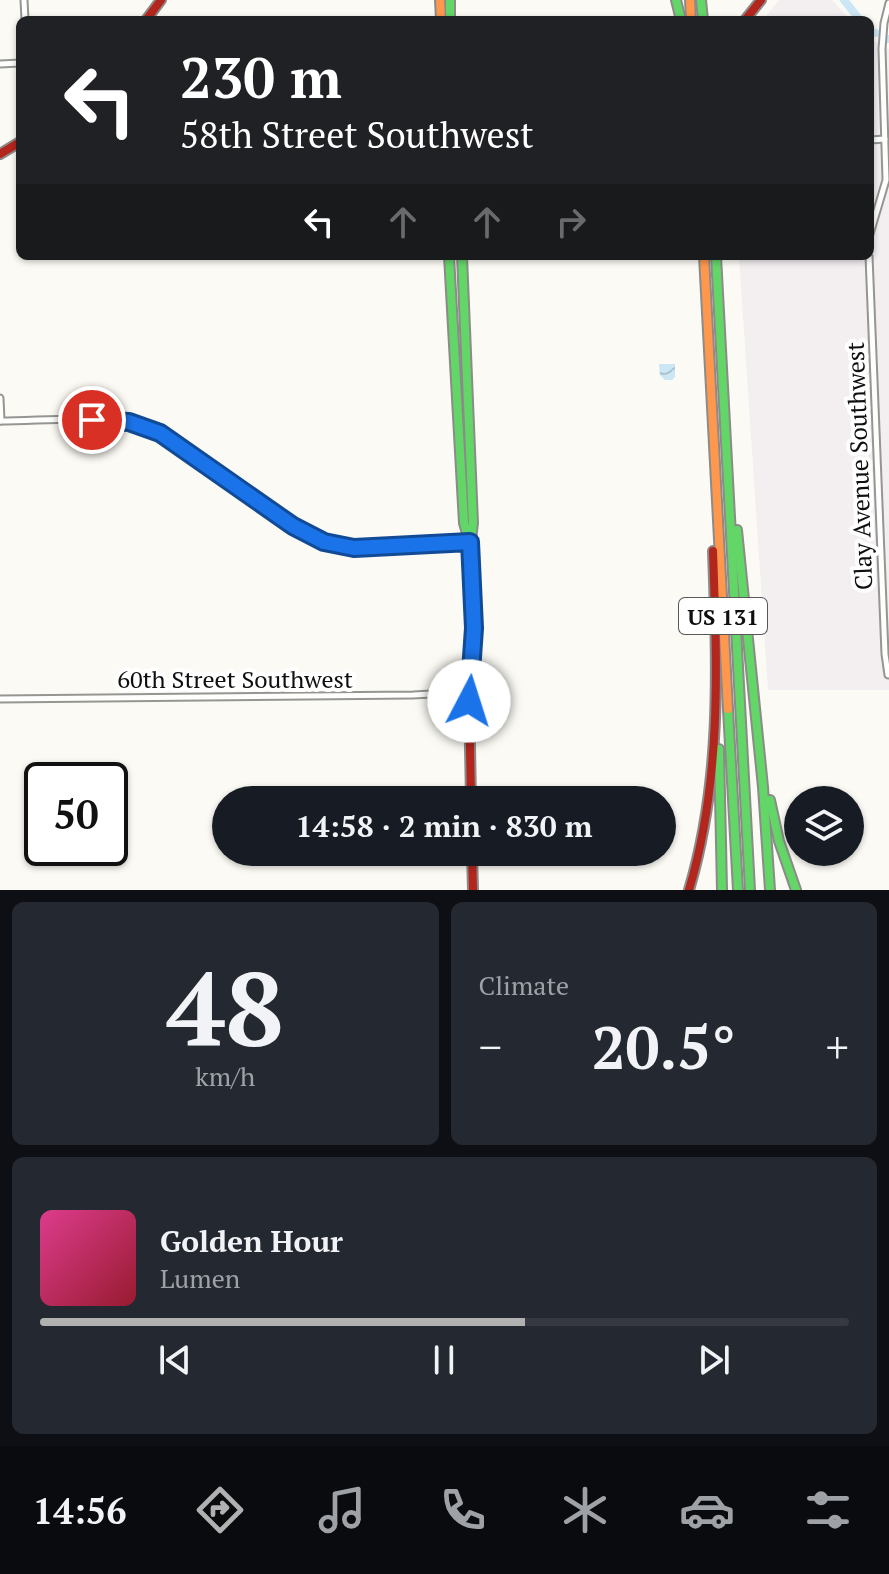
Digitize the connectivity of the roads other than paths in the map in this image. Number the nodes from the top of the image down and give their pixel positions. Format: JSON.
{"nodes":[{"id":1,"x":761,"y":0,"type":"edge"},
{"id":2,"x":889,"y":3,"type":"edge"},
{"id":3,"x":748,"y":16,"type":"edge"},
{"id":4,"x":885,"y":139,"type":"junction"},
{"id":5,"x":874,"y":140,"type":"edge"},
{"id":6,"x":874,"y":220,"type":"edge"},
{"id":7,"x":449,"y":260,"type":"edge"},
{"id":8,"x":462,"y":260,"type":"edge"},
{"id":9,"x":704,"y":260,"type":"edge"},
{"id":10,"x":717,"y":260,"type":"edge"},
{"id":11,"x":869,"y":260,"type":"edge"},
{"id":12,"x":453,"y":295,"type":"junction"},
{"id":13,"x":463,"y":307,"type":"junction"},
{"id":14,"x":709,"y":341,"type":"junction"},
{"id":15,"x":0,"y":398,"type":"edge"},
{"id":16,"x":724,"y":401,"type":"junction"},
{"id":17,"x":0,"y":421,"type":"edge"},
{"id":18,"x":470,"y":542,"type":"junction"},
{"id":19,"x":715,"y":639,"type":"junction"},
{"id":20,"x":888,"y":675,"type":"edge"},
{"id":21,"x":469,"y":692,"type":"junction"},
{"id":22,"x":0,"y":699,"type":"edge"},
{"id":23,"x":755,"y":710,"type":"junction"},
{"id":24,"x":471,"y":786,"type":"edge"},
{"id":25,"x":472,"y":866,"type":"edge"},
{"id":26,"x":473,"y":890,"type":"edge"},
{"id":27,"x":689,"y":890,"type":"edge"},
{"id":28,"x":722,"y":890,"type":"edge"},
{"id":29,"x":738,"y":890,"type":"edge"},
{"id":30,"x":750,"y":890,"type":"edge"},
{"id":31,"x":770,"y":890,"type":"edge"},
{"id":32,"x":796,"y":890,"type":"edge"}],
"edges":[{"from":1,"to":3,"type":"main road"},
{"from":2,"to":4,"type":"street"},
{"from":4,"to":5,"type":"street"},
{"from":4,"to":6,"type":"street"},
{"from":7,"to":12,"type":"main road"},
{"from":8,"to":13,"type":"main road"},
{"from":9,"to":14,"type":"main road","number":"US 131"},
{"from":10,"to":16,"type":"main road","number":"US 131"},
{"from":11,"to":20,"type":"street","name":"Clay Avenue Southwest"},
{"from":12,"to":13,"type":"main road"},
{"from":12,"to":18,"type":"main road"},
{"from":13,"to":18,"type":"main road"},
{"from":14,"to":19,"type":"main road"},
{"from":14,"to":29,"type":"main road","number":"US 131"},
{"from":15,"to":17,"type":"street"},
{"from":16,"to":23,"type":"main road"},
{"from":16,"to":30,"type":"main road","number":"US 131"},
{"from":17,"to":18,"type":"street"},
{"from":18,"to":21,"type":"main road"},
{"from":19,"to":27,"type":"main road"},
{"from":19,"to":28,"type":"main road"},
{"from":21,"to":22,"type":"street","name":"60th Street Southwest"},
{"from":21,"to":24,"type":"main road"},
{"from":23,"to":31,"type":"main road"},
{"from":23,"to":32,"type":"main road"},
{"from":25,"to":26,"type":"main road"}]}
